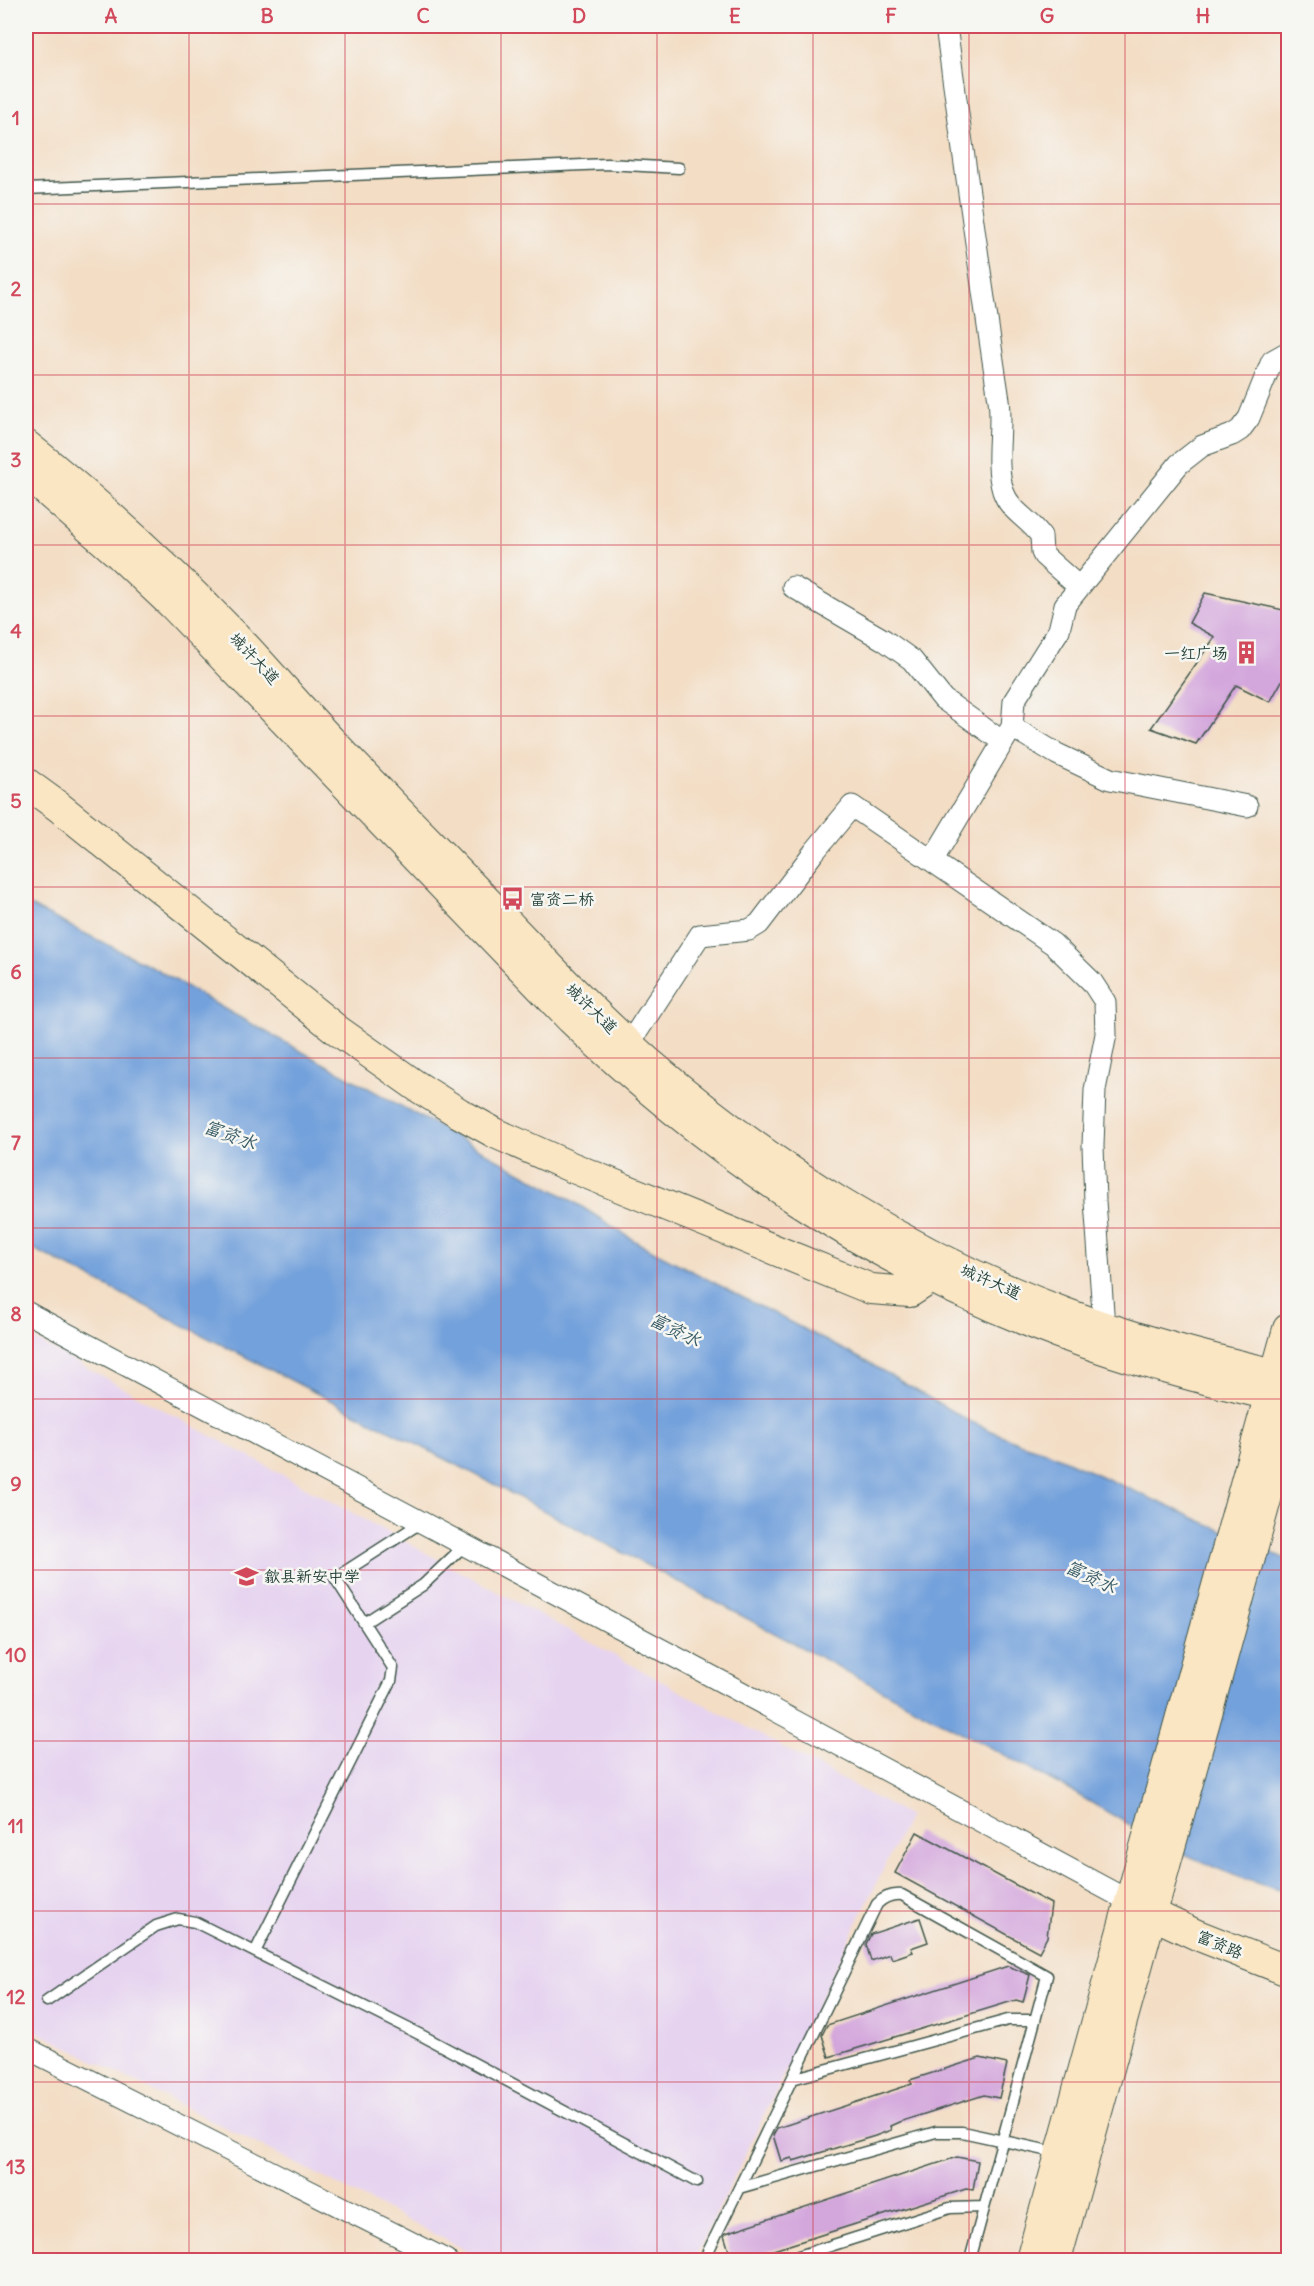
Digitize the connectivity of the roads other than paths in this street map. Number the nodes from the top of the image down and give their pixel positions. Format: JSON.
{"nodes":[{"id":1,"x":946,"y":26,"type":"edge"},
{"id":2,"x":679,"y":168,"type":"dead end"},
{"id":3,"x":26,"y":189,"type":"edge"},
{"id":4,"x":1288,"y":352,"type":"edge"},
{"id":5,"x":26,"y":445,"type":"edge"},
{"id":6,"x":26,"y":473,"type":"edge"},
{"id":7,"x":793,"y":587,"type":"dead end"},
{"id":8,"x":1079,"y":587,"type":"junction"},
{"id":9,"x":1007,"y":735,"type":"junction"},
{"id":10,"x":26,"y":783,"type":"edge"},
{"id":11,"x":1247,"y":806,"type":"dead end"},
{"id":12,"x":932,"y":861,"type":"junction"},
{"id":13,"x":629,"y":1044,"type":"junction"},
{"id":14,"x":938,"y":1268,"type":"junction"},
{"id":15,"x":26,"y":1312,"type":"edge"},
{"id":16,"x":1104,"y":1326,"type":"junction"},
{"id":17,"x":1288,"y":1329,"type":"edge"},
{"id":18,"x":1281,"y":1387,"type":"edge"},
{"id":19,"x":1288,"y":1420,"type":"edge"},
{"id":20,"x":1253,"y":1503,"type":"junction"},
{"id":21,"x":422,"y":1522,"type":"junction"},
{"id":22,"x":465,"y":1545,"type":"junction"},
{"id":23,"x":364,"y":1623,"type":"junction"},
{"id":24,"x":1141,"y":1908,"type":"junction"},
{"id":25,"x":255,"y":1952,"type":"junction"},
{"id":26,"x":1288,"y":1971,"type":"edge"},
{"id":27,"x":47,"y":2001,"type":"dead end"},
{"id":28,"x":1035,"y":2020,"type":"junction"},
{"id":29,"x":26,"y":2048,"type":"edge"},
{"id":30,"x":792,"y":2079,"type":"junction"},
{"id":31,"x":1002,"y":2140,"type":"junction"},
{"id":32,"x":1061,"y":2153,"type":"junction"},
{"id":33,"x":698,"y":2182,"type":"dead end"},
{"id":34,"x":739,"y":2188,"type":"junction"},
{"id":35,"x":984,"y":2207,"type":"junction"},
{"id":36,"x":446,"y":2260,"type":"edge"},
{"id":37,"x":704,"y":2260,"type":"edge"},
{"id":38,"x":786,"y":2260,"type":"edge"},
{"id":39,"x":970,"y":2260,"type":"edge"},
{"id":40,"x":1031,"y":2260,"type":"edge"},
{"id":41,"x":1056,"y":2260,"type":"edge"}],
"edges":[{"from":1,"to":8,"type":"street"},
{"from":2,"to":3,"type":"lane"},
{"from":4,"to":8,"type":"street"},
{"from":5,"to":13,"type":"main road","name":"城许大道"},
{"from":6,"to":14,"type":"main road","name":"城许大道"},
{"from":7,"to":9,"type":"street"},
{"from":8,"to":9,"type":"street"},
{"from":9,"to":11,"type":"street"},
{"from":9,"to":12,"type":"street"},
{"from":10,"to":14,"type":"main road"},
{"from":12,"to":13,"type":"street"},
{"from":12,"to":16,"type":"street"},
{"from":13,"to":14,"type":"main road","name":"城许大道"},
{"from":14,"to":16,"type":"main road","name":"城许大道"},
{"from":14,"to":18,"type":"main road","name":"城许大道"},
{"from":15,"to":21,"type":"street"},
{"from":16,"to":18,"type":"main road","name":"城许大道"},
{"from":17,"to":18,"type":"main road"},
{"from":18,"to":20,"type":"main road"},
{"from":19,"to":20,"type":"main road"},
{"from":20,"to":24,"type":"main road"},
{"from":21,"to":22,"type":"street"},
{"from":21,"to":23,"type":"lane"},
{"from":22,"to":23,"type":"lane"},
{"from":22,"to":24,"type":"street"},
{"from":23,"to":25,"type":"lane"},
{"from":24,"to":26,"type":"main road","name":"富资路"},
{"from":24,"to":32,"type":"main road"},
{"from":24,"to":41,"type":"main road"},
{"from":25,"to":27,"type":"lane"},
{"from":25,"to":33,"type":"lane"},
{"from":28,"to":30,"type":"lane"},
{"from":28,"to":30,"type":"lane"},
{"from":28,"to":31,"type":"lane"},
{"from":29,"to":36,"type":"street"},
{"from":30,"to":34,"type":"lane"},
{"from":31,"to":32,"type":"lane"},
{"from":31,"to":34,"type":"lane"},
{"from":31,"to":35,"type":"lane"},
{"from":32,"to":40,"type":"main road"},
{"from":34,"to":37,"type":"lane"},
{"from":35,"to":38,"type":"lane"},
{"from":35,"to":39,"type":"lane"}]}
